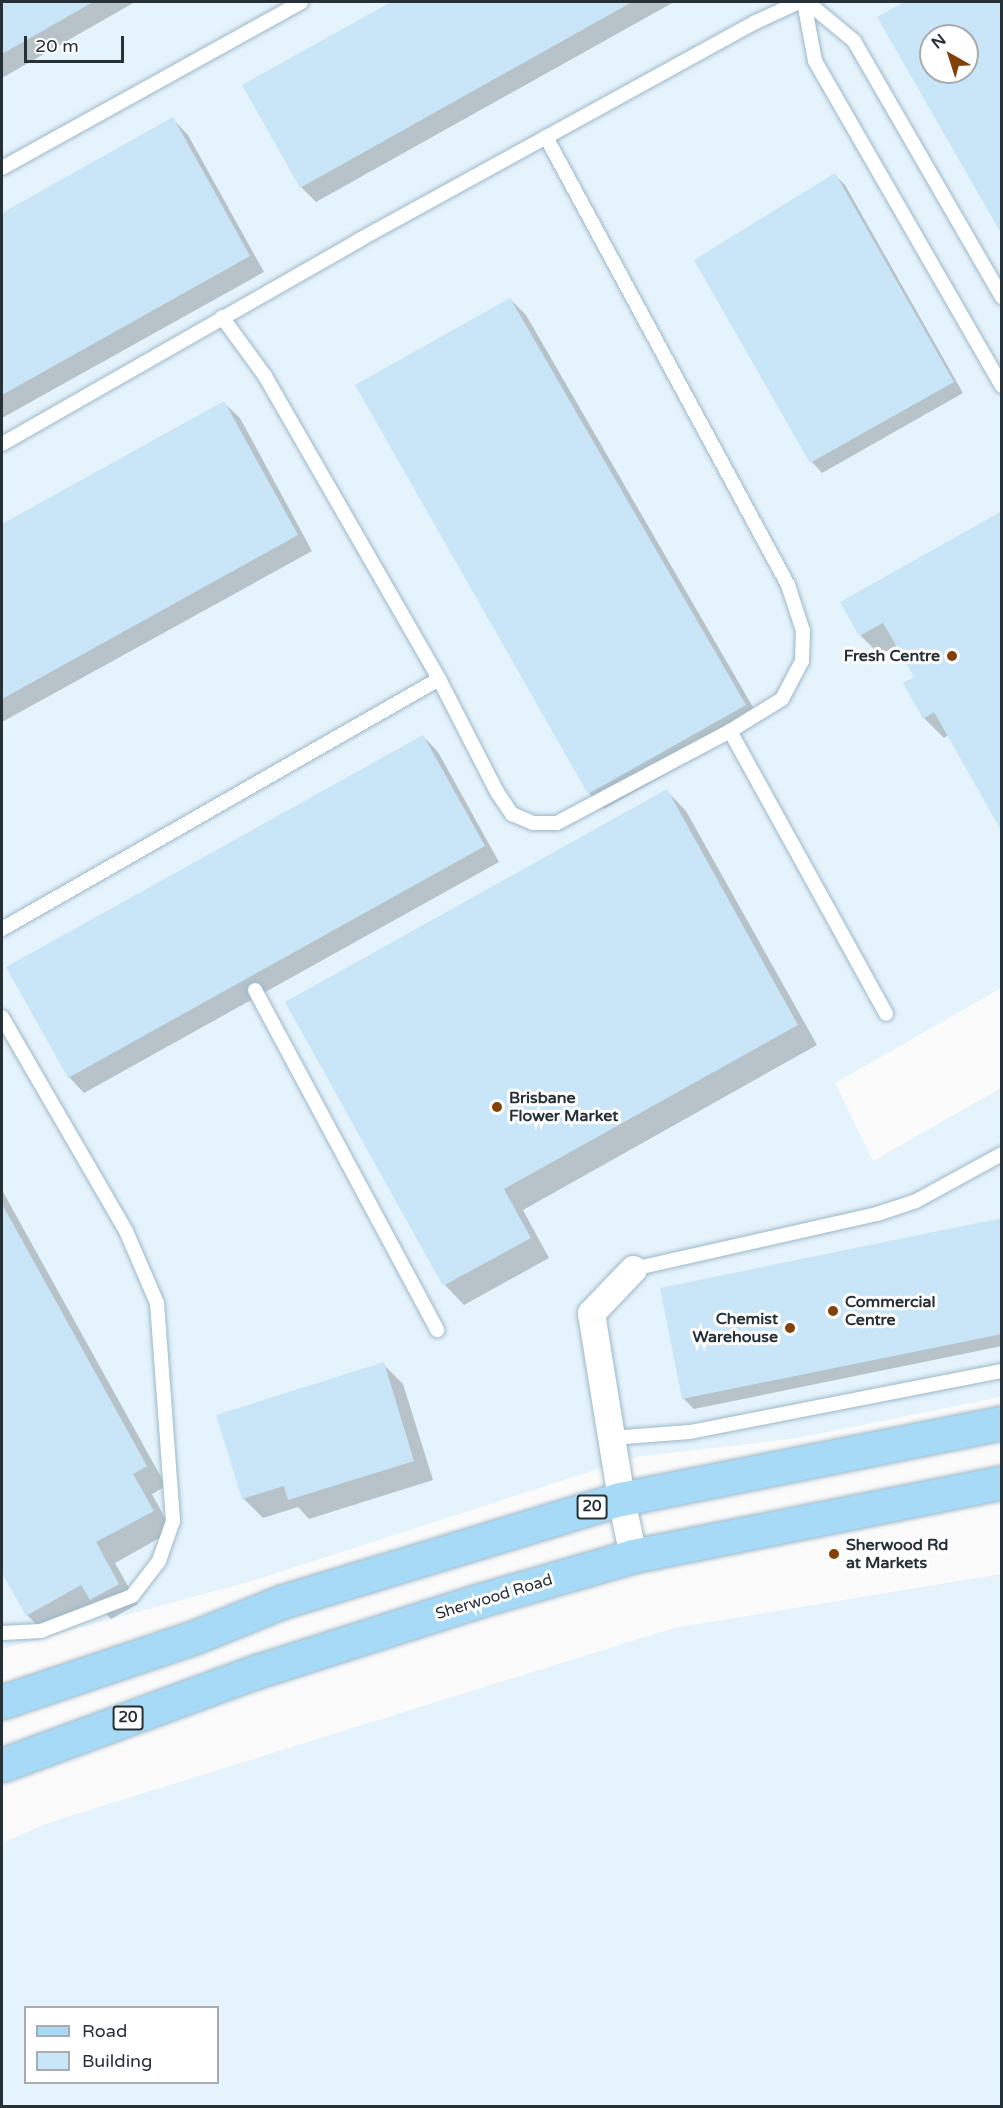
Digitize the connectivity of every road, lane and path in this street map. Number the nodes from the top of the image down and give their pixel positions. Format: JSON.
{"nodes":[{"id":1,"x":301,"y":2,"type":"edge"},
{"id":2,"x":799,"y":2,"type":"edge"},
{"id":3,"x":806,"y":2,"type":"edge"},
{"id":4,"x":546,"y":137,"type":"junction"},
{"id":5,"x":2,"y":168,"type":"edge"},
{"id":6,"x":1002,"y":297,"type":"edge"},
{"id":7,"x":222,"y":317,"type":"junction"},
{"id":8,"x":1002,"y":386,"type":"edge"},
{"id":9,"x":2,"y":444,"type":"edge"},
{"id":10,"x":439,"y":679,"type":"junction"},
{"id":11,"x":730,"y":731,"type":"junction"},
{"id":12,"x":2,"y":929,"type":"edge"},
{"id":13,"x":255,"y":990,"type":"dead end"},
{"id":14,"x":886,"y":1014,"type":"dead end"},
{"id":15,"x":2,"y":1017,"type":"edge"},
{"id":16,"x":1002,"y":1154,"type":"edge"},
{"id":17,"x":633,"y":1269,"type":"joint"},
{"id":18,"x":437,"y":1330,"type":"dead end"},
{"id":19,"x":1002,"y":1371,"type":"edge"},
{"id":20,"x":1002,"y":1423,"type":"edge"},
{"id":21,"x":611,"y":1438,"type":"junction"},
{"id":22,"x":1002,"y":1482,"type":"edge"},
{"id":23,"x":621,"y":1499,"type":"junction"},
{"id":24,"x":633,"y":1556,"type":"junction"},
{"id":25,"x":2,"y":1633,"type":"edge"},
{"id":26,"x":2,"y":1702,"type":"edge"},
{"id":27,"x":2,"y":1765,"type":"edge"}],
"edges":[{"from":1,"to":5,"type":"lane"},
{"from":2,"to":4,"type":"lane"},
{"from":3,"to":6,"type":"lane"},
{"from":3,"to":8,"type":"lane"},
{"from":4,"to":7,"type":"lane"},
{"from":4,"to":11,"type":"lane"},
{"from":7,"to":9,"type":"lane"},
{"from":7,"to":10,"type":"lane"},
{"from":10,"to":11,"type":"lane"},
{"from":10,"to":12,"type":"lane"},
{"from":11,"to":14,"type":"lane"},
{"from":13,"to":18,"type":"lane"},
{"from":15,"to":25,"type":"lane"},
{"from":16,"to":17,"type":"lane"},
{"from":17,"to":21,"type":"street"},
{"from":19,"to":21,"type":"lane"},
{"from":20,"to":23,"type":"main road","number":"20"},
{"from":21,"to":23,"type":"street"},
{"from":22,"to":24,"type":"main road","name":"Sherwood Road","number":"20"},
{"from":23,"to":24,"type":"street"},
{"from":23,"to":26,"type":"main road","number":"20"},
{"from":24,"to":27,"type":"main road","name":"Sherwood Road","number":"20"}]}
